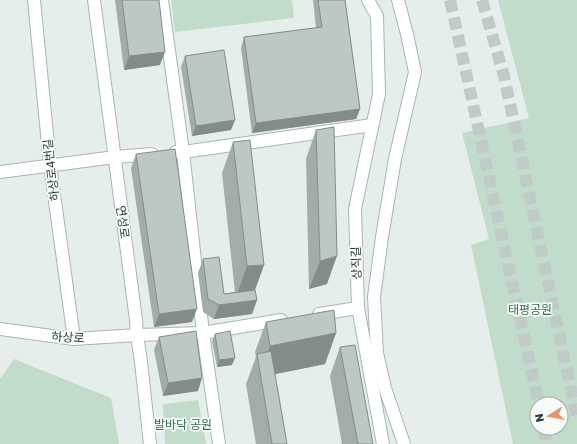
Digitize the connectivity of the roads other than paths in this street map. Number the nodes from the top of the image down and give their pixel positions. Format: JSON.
{"nodes":[{"id":1,"x":34,"y":0,"type":"edge"},
{"id":2,"x":94,"y":0,"type":"edge"},
{"id":3,"x":162,"y":0,"type":"edge"},
{"id":4,"x":368,"y":0,"type":"edge"},
{"id":5,"x":398,"y":0,"type":"edge"},
{"id":6,"x":372,"y":125,"type":"junction"},
{"id":7,"x":183,"y":152,"type":"junction"},
{"id":8,"x":115,"y":157,"type":"junction"},
{"id":9,"x":50,"y":165,"type":"junction"},
{"id":10,"x":0,"y":172,"type":"edge"},
{"id":11,"x":358,"y":308,"type":"junction"},
{"id":12,"x":311,"y":315,"type":"edge"},
{"id":13,"x":296,"y":318,"type":"edge"},
{"id":14,"x":0,"y":329,"type":"edge"},
{"id":15,"x":203,"y":333,"type":"junction"},
{"id":16,"x":137,"y":335,"type":"junction"},
{"id":17,"x":74,"y":339,"type":"junction"},
{"id":18,"x":150,"y":444,"type":"edge"},
{"id":19,"x":219,"y":444,"type":"edge"},
{"id":20,"x":383,"y":444,"type":"edge"},
{"id":21,"x":404,"y":444,"type":"edge"}],
"edges":[{"from":1,"to":9,"type":"street","name":"하상로4번길"},
{"from":2,"to":8,"type":"street","name":"연성로"},
{"from":3,"to":7,"type":"street"},
{"from":4,"to":6,"type":"street","name":"상직길"},
{"from":5,"to":21,"type":"street"},
{"from":6,"to":7,"type":"street"},
{"from":6,"to":11,"type":"street","name":"상직길"},
{"from":7,"to":8,"type":"street"},
{"from":7,"to":15,"type":"street"},
{"from":8,"to":9,"type":"street"},
{"from":8,"to":16,"type":"street","name":"연성로"},
{"from":9,"to":10,"type":"street"},
{"from":9,"to":17,"type":"street","name":"하상로4번길"},
{"from":11,"to":12,"type":"street"},
{"from":11,"to":20,"type":"street","name":"상직길"},
{"from":13,"to":15,"type":"street"},
{"from":14,"to":17,"type":"street","name":"하상로"},
{"from":15,"to":16,"type":"street"},
{"from":15,"to":19,"type":"street"},
{"from":16,"to":17,"type":"street","name":"하상로"},
{"from":16,"to":18,"type":"street","name":"연성로"}]}
